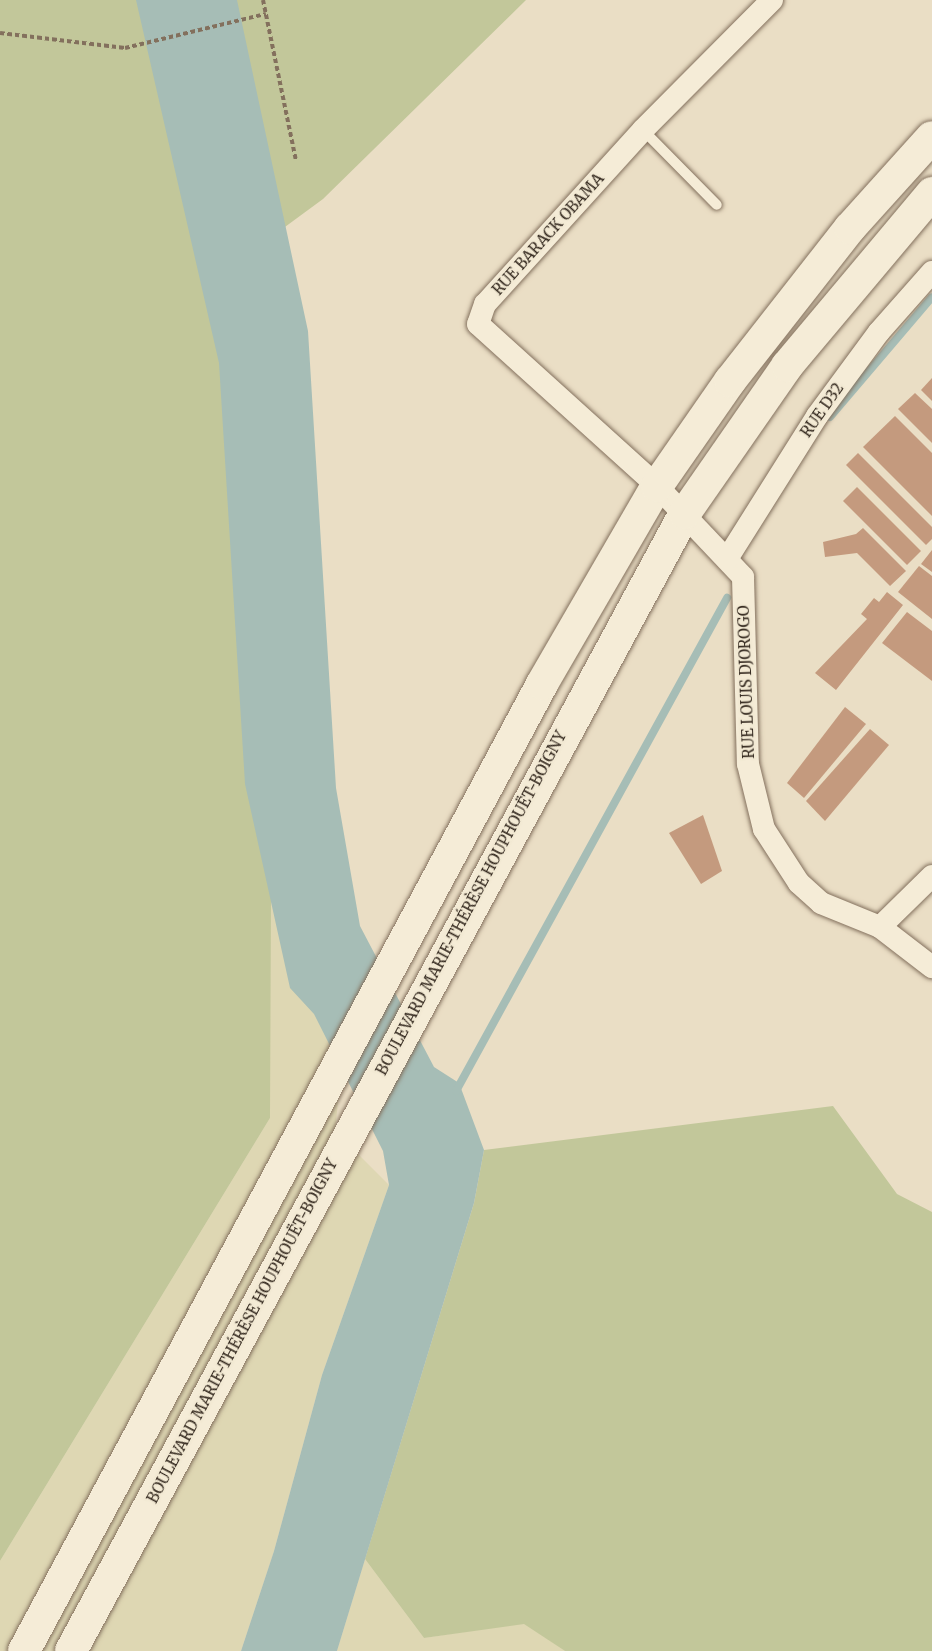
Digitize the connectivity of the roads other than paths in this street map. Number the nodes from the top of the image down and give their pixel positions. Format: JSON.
{"nodes":[{"id":1,"x":772,"y":0,"type":"edge"},
{"id":2,"x":643,"y":130,"type":"junction"},
{"id":3,"x":932,"y":137,"type":"edge"},
{"id":4,"x":932,"y":193,"type":"edge"},
{"id":5,"x":717,"y":205,"type":"dead end"},
{"id":6,"x":932,"y":272,"type":"edge"},
{"id":7,"x":657,"y":486,"type":"junction"},
{"id":8,"x":685,"y":513,"type":"junction"},
{"id":9,"x":727,"y":559,"type":"junction"},
{"id":10,"x":932,"y":876,"type":"edge"},
{"id":11,"x":880,"y":927,"type":"junction"},
{"id":12,"x":932,"y":967,"type":"edge"},
{"id":13,"x":24,"y":1651,"type":"edge"},
{"id":14,"x":71,"y":1651,"type":"edge"}],
"edges":[{"from":1,"to":2,"type":"street","name":"RUE BARACK OBAMA"},
{"from":2,"to":5,"type":"lane"},
{"from":2,"to":7,"type":"street","name":"RUE BARACK OBAMA"},
{"from":3,"to":7,"type":"main road"},
{"from":4,"to":8,"type":"main road","name":"BOULEVARD MARIE-THÉRÈSE HOUPHOUËT-BOIGNY"},
{"from":6,"to":9,"type":"street","name":"RUE D32"},
{"from":7,"to":8,"type":"street","name":"RUE BARACK OBAMA"},
{"from":7,"to":13,"type":"main road"},
{"from":8,"to":9,"type":"street","name":"RUE LOUIS DJOROGO"},
{"from":8,"to":14,"type":"main road","name":"BOULEVARD MARIE-THÉRÈSE HOUPHOUËT-BOIGNY"},
{"from":9,"to":11,"type":"street","name":"RUE LOUIS DJOROGO"},
{"from":10,"to":11,"type":"street"},
{"from":11,"to":12,"type":"street","name":"RUE LOUIS DJOROGO"}]}
